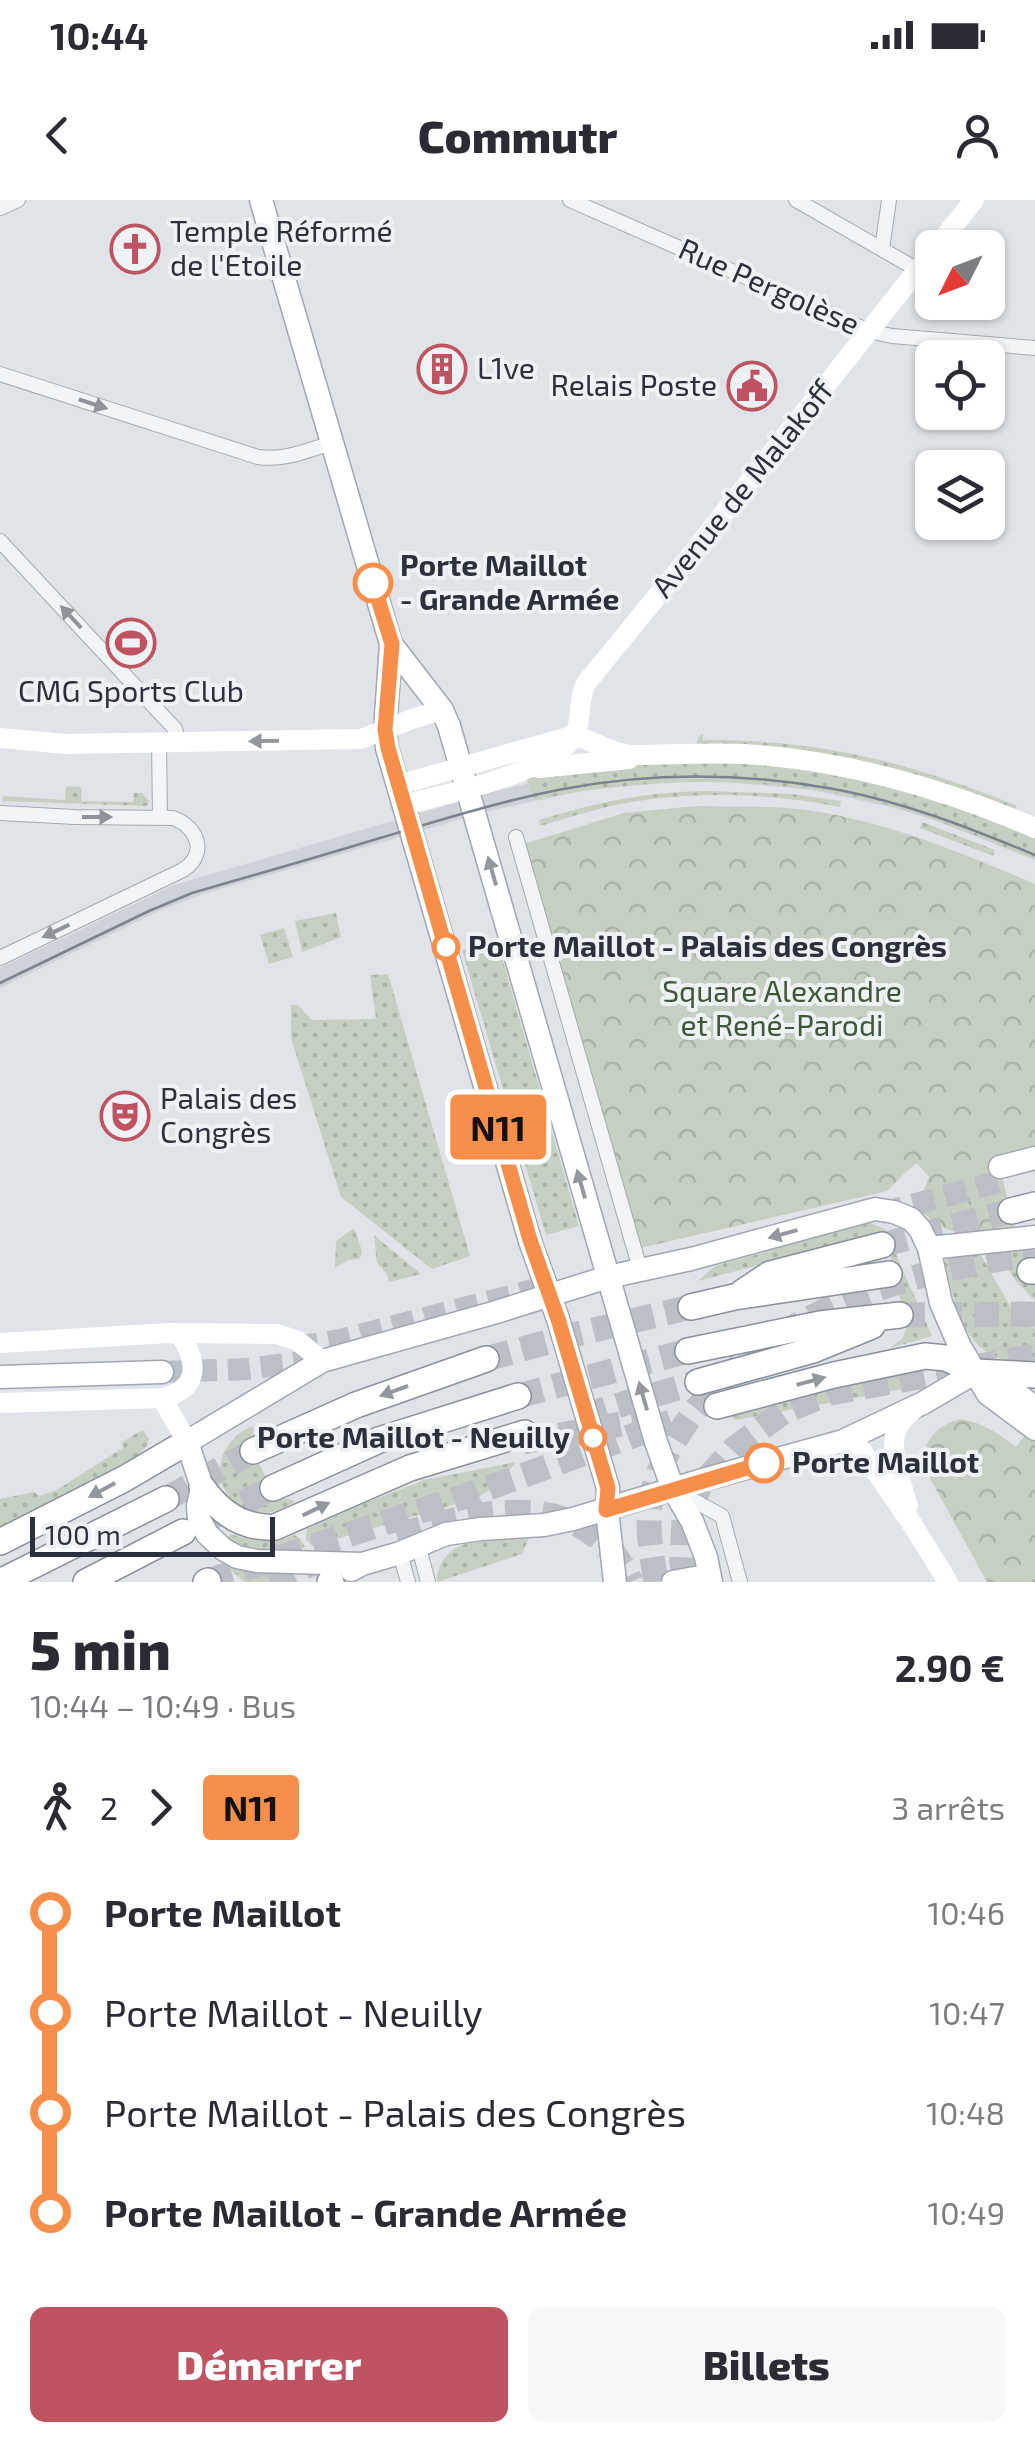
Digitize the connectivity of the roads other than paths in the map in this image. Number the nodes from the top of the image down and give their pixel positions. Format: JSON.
{"nodes":[{"id":1,"x":18,"y":200,"type":"edge"},
{"id":2,"x":261,"y":200,"type":"edge"},
{"id":3,"x":570,"y":200,"type":"edge"},
{"id":4,"x":796,"y":200,"type":"edge"},
{"id":5,"x":889,"y":200,"type":"edge"},
{"id":6,"x":974,"y":200,"type":"edge"},
{"id":7,"x":0,"y":208,"type":"edge"},
{"id":8,"x":950,"y":230,"type":"edge"},
{"id":9,"x":882,"y":249,"type":"junction"},
{"id":10,"x":915,"y":268,"type":"edge"},
{"id":11,"x":915,"y":274,"type":"edge"},
{"id":12,"x":869,"y":332,"type":"junction"},
{"id":13,"x":1035,"y":348,"type":"edge"},
{"id":14,"x":0,"y":374,"type":"edge"},
{"id":15,"x":332,"y":443,"type":"junction"},
{"id":16,"x":0,"y":540,"type":"edge"},
{"id":17,"x":392,"y":644,"type":"junction"},
{"id":18,"x":442,"y":710,"type":"junction"},
{"id":19,"x":385,"y":730,"type":"junction"},
{"id":20,"x":575,"y":735,"type":"junction"},
{"id":21,"x":0,"y":738,"type":"edge"},
{"id":22,"x":169,"y":743,"type":"junction"},
{"id":23,"x":666,"y":754,"type":"junction"},
{"id":24,"x":530,"y":769,"type":"junction"},
{"id":25,"x":464,"y":777,"type":"junction"},
{"id":26,"x":401,"y":795,"type":"junction"},
{"id":27,"x":0,"y":814,"type":"edge"},
{"id":28,"x":160,"y":817,"type":"junction"},
{"id":29,"x":1035,"y":828,"type":"edge"},
{"id":30,"x":516,"y":837,"type":"dead end"},
{"id":31,"x":0,"y":958,"type":"edge"},
{"id":32,"x":1035,"y":1158,"type":"edge"},
{"id":33,"x":1035,"y":1173,"type":"edge"},
{"id":34,"x":1027,"y":1238,"type":"edge"},
{"id":35,"x":882,"y":1244,"type":"tunnel mouth"},
{"id":36,"x":928,"y":1248,"type":"junction"},
{"id":37,"x":640,"y":1269,"type":"junction"},
{"id":38,"x":889,"y":1274,"type":"tunnel mouth"},
{"id":39,"x":608,"y":1277,"type":"junction"},
{"id":40,"x":548,"y":1296,"type":"junction"},
{"id":41,"x":734,"y":1297,"type":"junction"},
{"id":42,"x":691,"y":1307,"type":"tunnel mouth"},
{"id":43,"x":179,"y":1333,"type":"junction"},
{"id":44,"x":0,"y":1343,"type":"edge"},
{"id":45,"x":688,"y":1351,"type":"tunnel mouth"},
{"id":46,"x":486,"y":1359,"type":"tunnel mouth"},
{"id":47,"x":0,"y":1362,"type":"edge"},
{"id":48,"x":322,"y":1362,"type":"junction"},
{"id":49,"x":976,"y":1372,"type":"junction"},
{"id":50,"x":1035,"y":1375,"type":"edge"},
{"id":51,"x":0,"y":1377,"type":"edge"},
{"id":52,"x":698,"y":1382,"type":"tunnel mouth"},
{"id":53,"x":518,"y":1396,"type":"tunnel mouth"},
{"id":54,"x":162,"y":1398,"type":"junction"},
{"id":55,"x":0,"y":1402,"type":"edge"},
{"id":56,"x":924,"y":1403,"type":"junction"},
{"id":57,"x":717,"y":1406,"type":"tunnel mouth"},
{"id":58,"x":1035,"y":1408,"type":"edge"},
{"id":59,"x":1035,"y":1429,"type":"edge"},
{"id":60,"x":524,"y":1438,"type":"tunnel mouth"},
{"id":61,"x":853,"y":1438,"type":"junction"},
{"id":62,"x":187,"y":1442,"type":"junction"},
{"id":63,"x":253,"y":1451,"type":"tunnel mouth"},
{"id":64,"x":202,"y":1487,"type":"junction"},
{"id":65,"x":273,"y":1488,"type":"tunnel mouth"},
{"id":66,"x":673,"y":1489,"type":"junction"},
{"id":67,"x":166,"y":1499,"type":"tunnel mouth"},
{"id":68,"x":606,"y":1510,"type":"junction"},
{"id":69,"x":914,"y":1527,"type":"junction"},
{"id":70,"x":183,"y":1532,"type":"tunnel mouth"},
{"id":71,"x":0,"y":1542,"type":"edge"},
{"id":72,"x":409,"y":1549,"type":"junction"},
{"id":73,"x":362,"y":1564,"type":"junction"},
{"id":74,"x":614,"y":1578,"type":"edge"},
{"id":75,"x":0,"y":1582,"type":"edge"},
{"id":76,"x":86,"y":1582,"type":"edge"},
{"id":77,"x":331,"y":1582,"type":"tunnel mouth"},
{"id":78,"x":408,"y":1582,"type":"edge"},
{"id":79,"x":428,"y":1582,"type":"edge"},
{"id":80,"x":673,"y":1582,"type":"edge"},
{"id":81,"x":711,"y":1582,"type":"edge"},
{"id":82,"x":740,"y":1582,"type":"edge"},
{"id":83,"x":948,"y":1582,"type":"edge"}],
"edges":[{"from":1,"to":7,"type":"street"},
{"from":2,"to":15,"type":"main road"},
{"from":3,"to":12,"type":"street","name":"Rue Pergolèse"},
{"from":4,"to":9,"type":"street"},
{"from":5,"to":9,"type":"street"},
{"from":6,"to":8,"type":"street","name":"Avenue de Malakoff"},
{"from":9,"to":10,"type":"street"},
{"from":11,"to":12,"type":"street","name":"Avenue de Malakoff"},
{"from":12,"to":13,"type":"street","name":"Rue Pergolèse"},
{"from":12,"to":20,"type":"street","name":"Avenue de Malakoff"},
{"from":14,"to":15,"type":"street","one_way":true},
{"from":15,"to":17,"type":"main road"},
{"from":22,"to":16,"type":"street","one_way":true},
{"from":17,"to":18,"type":"main road"},
{"from":17,"to":19,"type":"main road"},
{"from":18,"to":19,"type":"street"},
{"from":18,"to":25,"type":"main road"},
{"from":19,"to":22,"type":"street","one_way":true},
{"from":19,"to":26,"type":"main road"},
{"from":20,"to":23,"type":"street"},
{"from":20,"to":24,"type":"street"},
{"from":20,"to":25,"type":"street"},
{"from":21,"to":22,"type":"street"},
{"from":22,"to":28,"type":"street"},
{"from":23,"to":24,"type":"street"},
{"from":23,"to":29,"type":"street"},
{"from":24,"to":25,"type":"street"},
{"from":25,"to":26,"type":"street"},
{"from":39,"to":25,"type":"main road","one_way":true},
{"from":26,"to":40,"type":"main road"},
{"from":27,"to":28,"type":"street","one_way":true},
{"from":28,"to":31,"type":"street","one_way":true},
{"from":30,"to":37,"type":"street"},
{"from":32,"to":33,"type":"main road"},
{"from":34,"to":36,"type":"main road"},
{"from":35,"to":41,"type":"highway"},
{"from":36,"to":37,"type":"main road","one_way":true},
{"from":36,"to":49,"type":"main road"},
{"from":37,"to":39,"type":"main road"},
{"from":38,"to":41,"type":"highway"},
{"from":39,"to":40,"type":"main road"},
{"from":66,"to":39,"type":"main road","one_way":true},
{"from":40,"to":48,"type":"main road"},
{"from":40,"to":68,"type":"main road"},
{"from":41,"to":42,"type":"highway"},
{"from":43,"to":44,"type":"street"},
{"from":43,"to":48,"type":"street"},
{"from":43,"to":54,"type":"street"},
{"from":45,"to":52,"type":"highway"},
{"from":46,"to":63,"type":"highway","one_way":true},
{"from":47,"to":51,"type":"main road"},
{"from":48,"to":62,"type":"main road"},
{"from":49,"to":50,"type":"highway"},
{"from":49,"to":56,"type":"main road"},
{"from":57,"to":49,"type":"highway","one_way":true},
{"from":49,"to":58,"type":"main road"},
{"from":49,"to":59,"type":"main road"},
{"from":53,"to":65,"type":"highway"},
{"from":54,"to":55,"type":"street"},
{"from":54,"to":62,"type":"street"},
{"from":56,"to":61,"type":"main road"},
{"from":56,"to":69,"type":"street"},
{"from":64,"to":60,"type":"highway","one_way":true},
{"from":61,"to":66,"type":"main road"},
{"from":61,"to":69,"type":"street"},
{"from":62,"to":64,"type":"main road"},
{"from":62,"to":71,"type":"highway","one_way":true},
{"from":64,"to":73,"type":"main road"},
{"from":66,"to":68,"type":"main road"},
{"from":66,"to":81,"type":"main road"},
{"from":66,"to":82,"type":"street"},
{"from":67,"to":75,"type":"highway"},
{"from":68,"to":72,"type":"main road"},
{"from":68,"to":74,"type":"main road"},
{"from":69,"to":83,"type":"street"},
{"from":70,"to":76,"type":"highway"},
{"from":72,"to":73,"type":"main road"},
{"from":72,"to":78,"type":"street"},
{"from":72,"to":79,"type":"street"},
{"from":73,"to":77,"type":"main road"},
{"from":80,"to":81,"type":"main road"}]}
